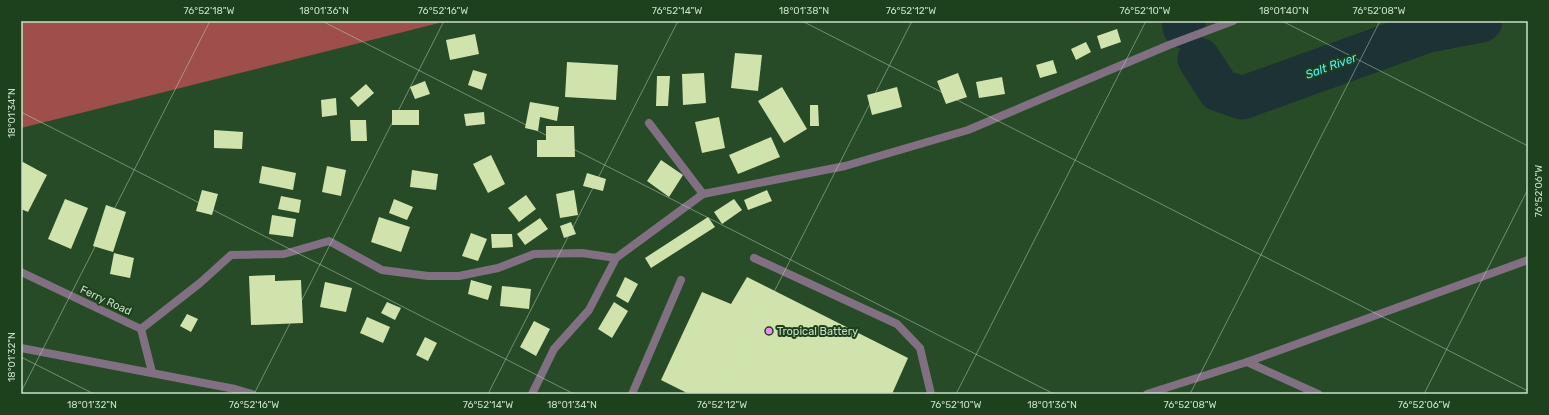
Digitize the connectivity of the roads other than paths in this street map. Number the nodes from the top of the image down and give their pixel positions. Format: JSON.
{"nodes":[{"id":1,"x":1233,"y":21,"type":"edge"},
{"id":2,"x":649,"y":122,"type":"dead end"},
{"id":3,"x":703,"y":194,"type":"junction"},
{"id":4,"x":616,"y":258,"type":"junction"},
{"id":5,"x":754,"y":258,"type":"dead end"},
{"id":6,"x":1528,"y":260,"type":"edge"},
{"id":7,"x":21,"y":272,"type":"edge"},
{"id":8,"x":681,"y":280,"type":"dead end"},
{"id":9,"x":141,"y":329,"type":"junction"},
{"id":10,"x":21,"y":348,"type":"edge"},
{"id":11,"x":1247,"y":362,"type":"junction"},
{"id":12,"x":152,"y":372,"type":"junction"},
{"id":13,"x":252,"y":394,"type":"edge"},
{"id":14,"x":532,"y":394,"type":"edge"},
{"id":15,"x":632,"y":394,"type":"edge"},
{"id":16,"x":931,"y":394,"type":"edge"},
{"id":17,"x":1147,"y":394,"type":"edge"},
{"id":18,"x":1318,"y":394,"type":"edge"}],
"edges":[{"from":1,"to":3,"type":"street"},
{"from":2,"to":3,"type":"street"},
{"from":3,"to":4,"type":"street"},
{"from":4,"to":9,"type":"street"},
{"from":4,"to":14,"type":"street"},
{"from":5,"to":16,"type":"street"},
{"from":6,"to":11,"type":"street"},
{"from":7,"to":9,"type":"street","name":"Ferry Road"},
{"from":8,"to":15,"type":"street"},
{"from":9,"to":12,"type":"street"},
{"from":10,"to":12,"type":"street"},
{"from":11,"to":17,"type":"street"},
{"from":11,"to":18,"type":"street"},
{"from":12,"to":13,"type":"street"}]}
